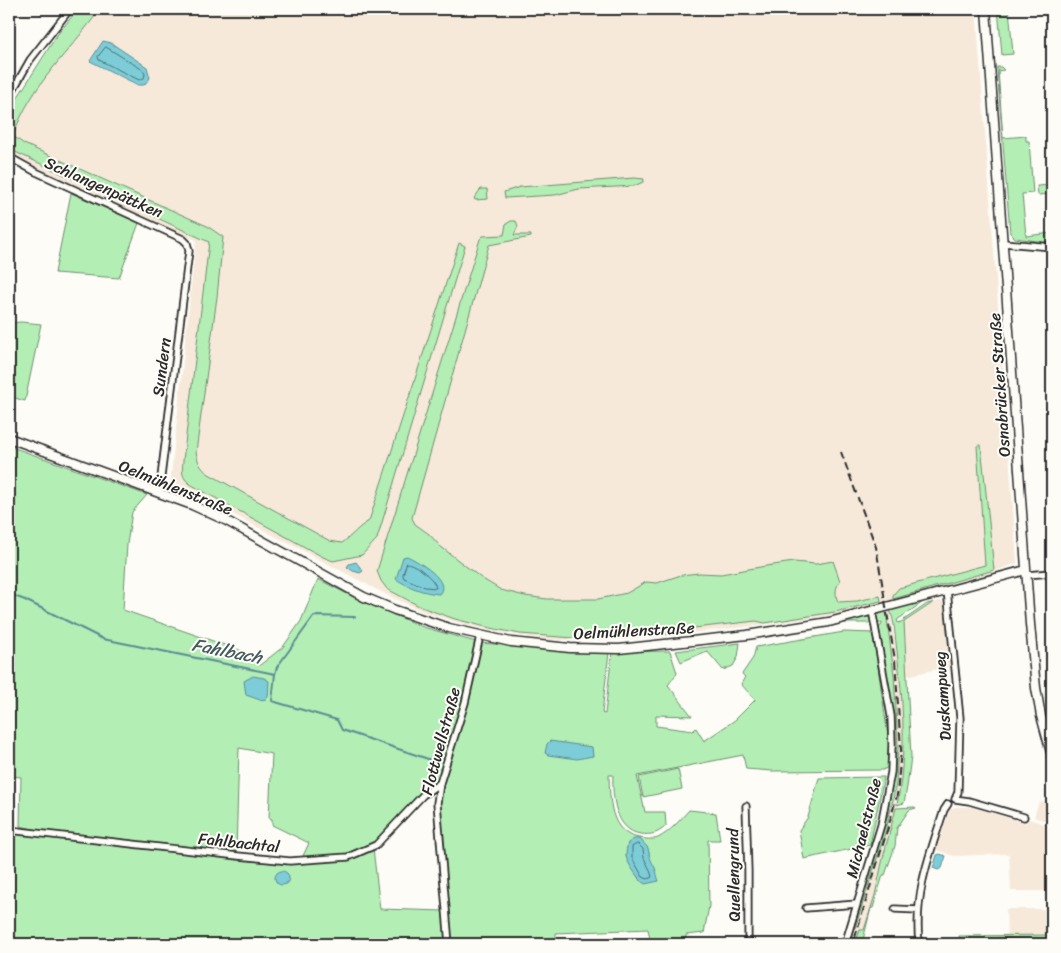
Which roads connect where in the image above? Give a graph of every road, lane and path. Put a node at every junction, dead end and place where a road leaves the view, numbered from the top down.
1 (70, 9) edge
2 (986, 9) edge
3 (9, 97) edge
4 (9, 157) edge
5 (187, 244) joint
6 (1003, 244) junction
7 (1052, 247) edge
8 (9, 438) edge
9 (159, 493) junction
10 (1026, 572) junction
11 (1052, 573) edge
12 (947, 590) junction
13 (872, 610) junction
14 (480, 636) junction
15 (1052, 756) edge
16 (440, 784) junction
17 (948, 804) dead end
18 (746, 806) dead end
19 (1024, 817) dead end
20 (9, 830) edge
21 (857, 904) junction
22 (806, 908) dead end
23 (895, 910) dead end
24 (918, 910) junction
25 (449, 944) edge
26 (748, 944) edge
27 (845, 944) edge
28 (919, 944) edge

1 - 3 street
2 - 6 street, Osnabrücker Straße
4 - 5 street, Schlangenpättken
5 - 9 street, Sundern
6 - 7 street
6 - 10 street, Osnabrücker Straße
8 - 9 street, Oelmühlenstraße
9 - 14 street, Oelmühlenstraße
10 - 11 street
10 - 12 street, Oelmühlenstraße
10 - 15 street, Osnabrücker Straße
12 - 13 street, Oelmühlenstraße
12 - 19 street, Duskampweg
13 - 14 street, Oelmühlenstraße
13 - 21 street, Michaelstraße
14 - 16 street, Flottwellstraße
16 - 20 street, Fahlbachtal
16 - 25 street, Flottwellstraße
17 - 24 street
18 - 26 street, Quellengrund
21 - 22 street, Michaelstraße
21 - 27 street, Michaelstraße
23 - 24 street
24 - 28 street

